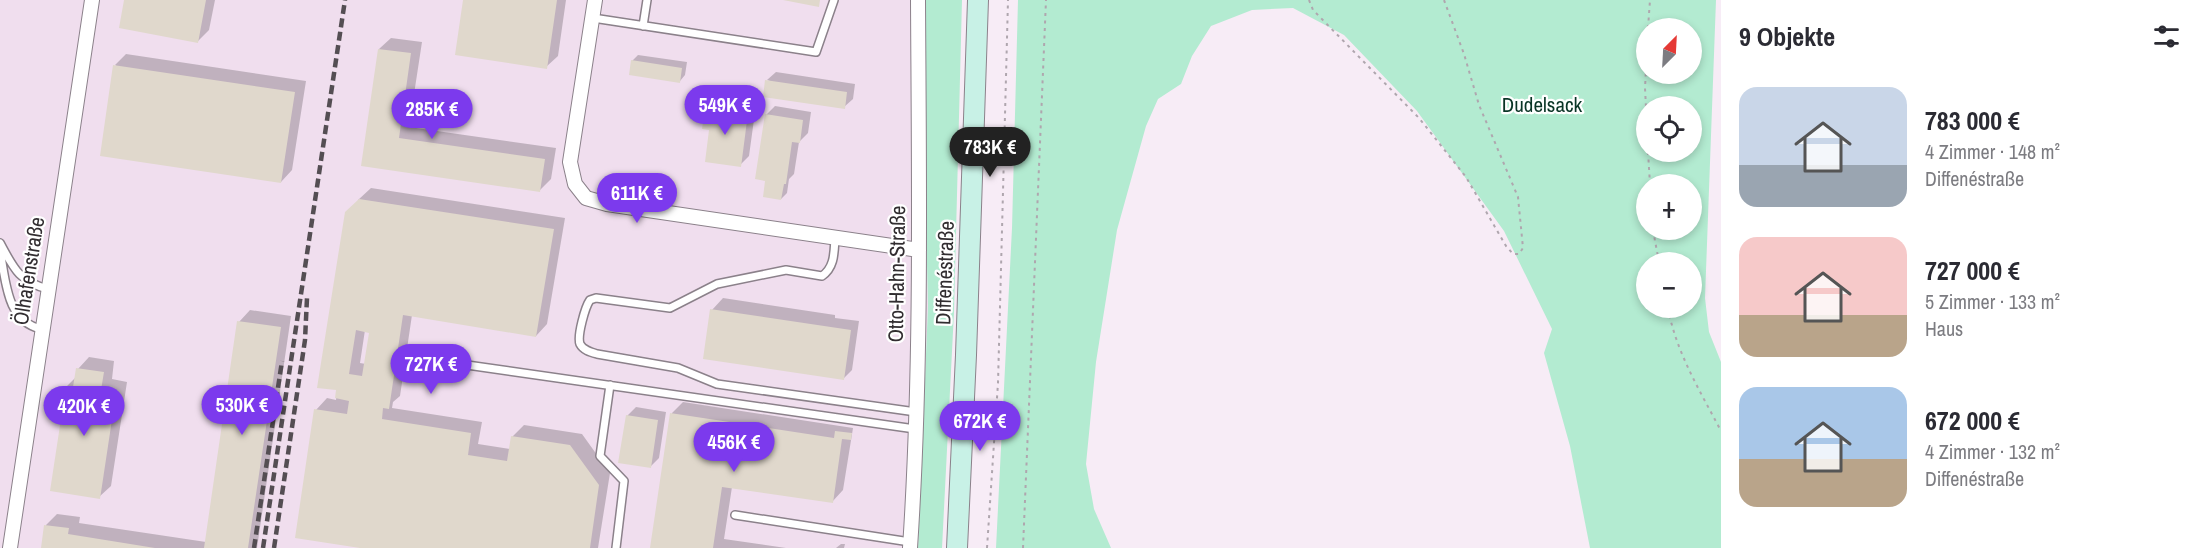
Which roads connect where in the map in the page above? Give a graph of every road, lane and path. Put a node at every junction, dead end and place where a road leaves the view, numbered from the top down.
1 (92, 0) edge
2 (595, 0) edge
3 (647, 0) edge
4 (834, 0) edge
5 (918, 0) edge
6 (978, 0) edge
7 (1008, 0) edge
8 (1046, 0) edge
9 (1309, 0) edge
10 (1444, 0) edge
11 (1650, 0) edge
12 (592, 18) junction
13 (1649, 18) edge
14 (643, 26) junction
15 (835, 238) junction
16 (0, 243) edge
17 (919, 250) junction
18 (0, 251) edge
19 (48, 289) junction
20 (1670, 318) edge
21 (41, 330) junction
22 (460, 364) dead end
23 (610, 385) junction
24 (916, 412) junction
25 (915, 429) junction
26 (1721, 432) edge
27 (735, 515) dead end
28 (910, 545) edge
29 (10, 548) edge
30 (616, 548) edge
31 (957, 548) edge
32 (987, 548) edge
33 (1023, 548) edge

1 - 19 street, Ölhafenstraße
2 - 12 street
3 - 14 lane
4 - 14 lane
5 - 17 street, Otto-Hahn-Straße
6 - 31 main road, Diffenéstraße
7 - 32 path
8 - 33 path
9 - 10 path
11 - 13 path
12 - 14 lane
12 - 15 street
15 - 17 street
15 - 24 lane
16 - 19 lane
17 - 24 street, Otto-Hahn-Straße
18 - 21 lane
19 - 21 street, Ölhafenstraße
20 - 26 path
21 - 29 street, Ölhafenstraße
22 - 23 lane
23 - 25 lane
23 - 30 lane
24 - 25 street, Otto-Hahn-Straße
25 - 28 street, Otto-Hahn-Straße
27 - 28 lane

